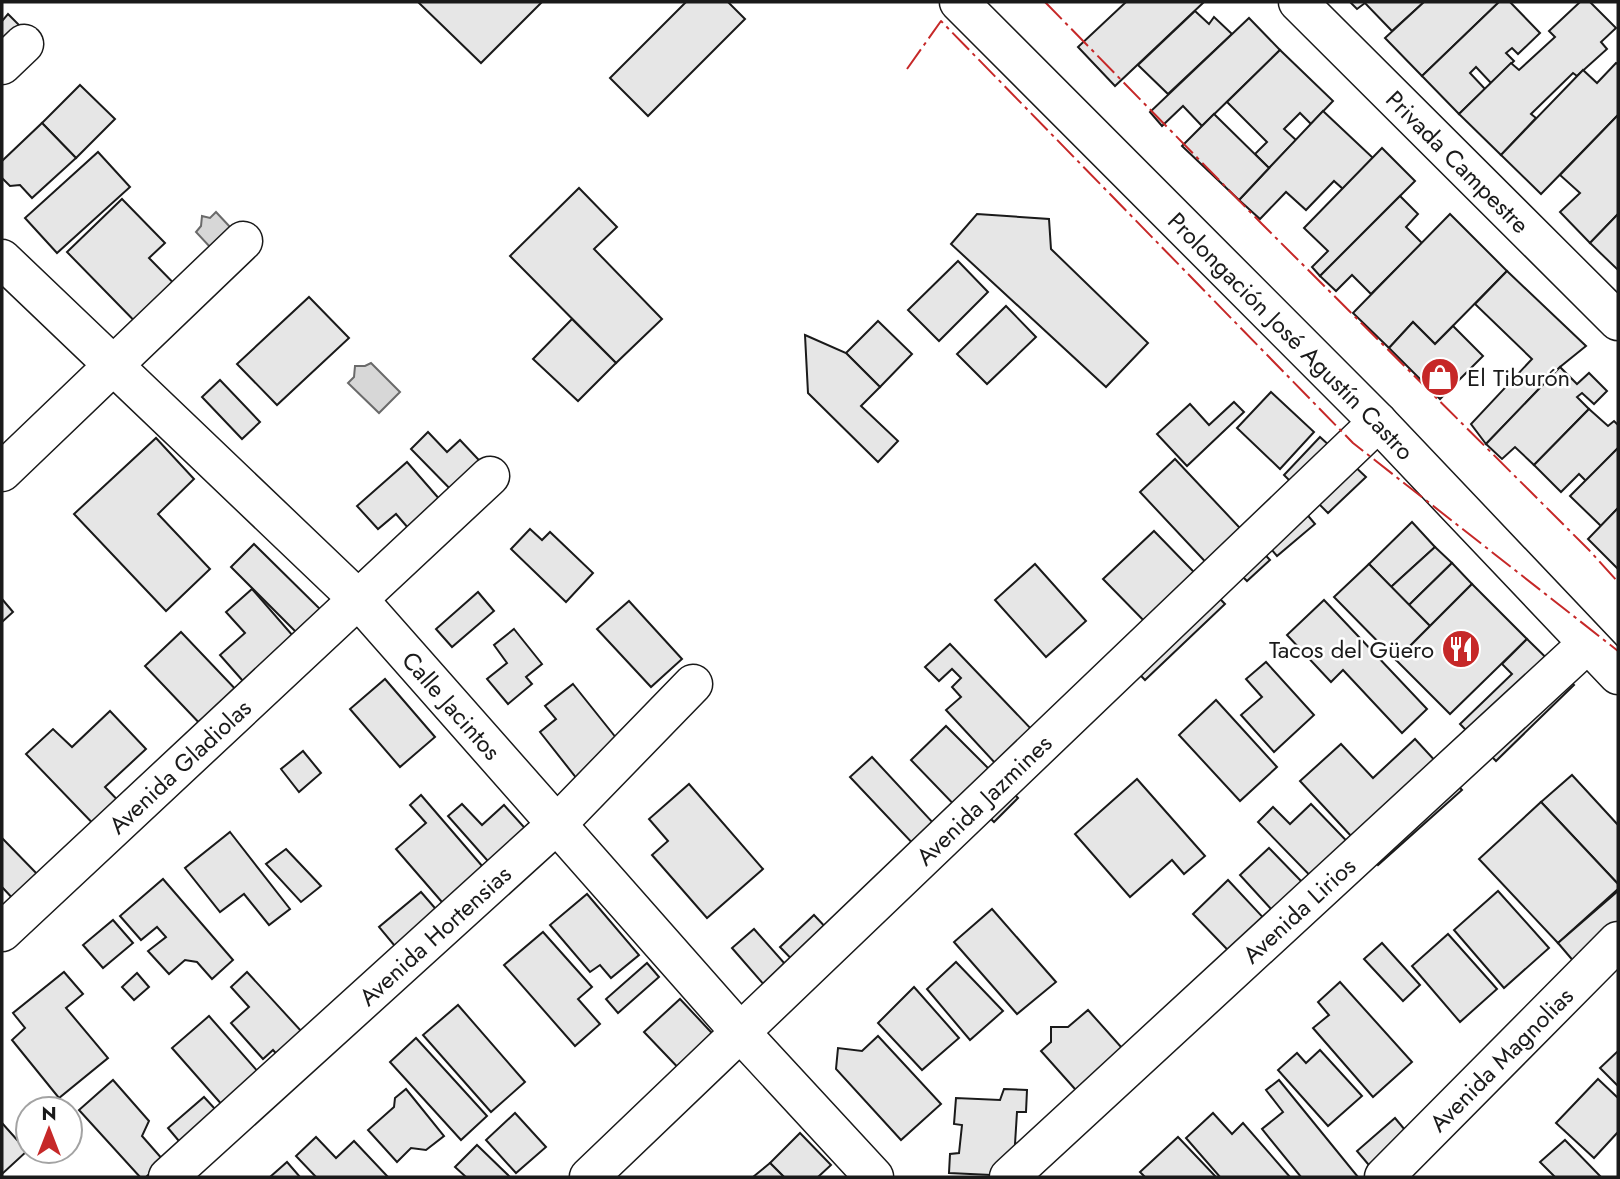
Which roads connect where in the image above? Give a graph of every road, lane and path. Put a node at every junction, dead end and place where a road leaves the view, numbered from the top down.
1 (959, 2) edge
2 (1298, 2) edge
3 (243, 241) dead end
4 (2, 259) edge
5 (1618, 321) edge
6 (113, 366) junction
7 (1378, 422) junction
8 (2, 472) edge
9 (490, 475) dead end
10 (358, 599) junction
11 (1587, 644) junction
12 (1618, 675) edge
13 (692, 684) dead end
14 (557, 824) junction
15 (2, 932) edge
16 (1618, 941) edge
17 (741, 1033) junction
18 (168, 1177) edge
19 (589, 1177) edge
20 (874, 1177) edge
21 (1009, 1177) edge
22 (1384, 1177) edge

1 - 7 main road, Prolongación José Agustín Castro
2 - 5 main road, Privada Campestre
3 - 6 main road
4 - 6 main road, Calle Jacintos
6 - 8 main road
6 - 10 main road, Calle Jacintos
7 - 11 main road, Prolongación José Agustín Castro
7 - 17 main road, Avenida Jazmines
9 - 10 main road, Avenida Gladiolas
10 - 14 main road, Calle Jacintos
10 - 15 main road, Avenida Gladiolas
11 - 12 main road, Prolongación José Agustín Castro
11 - 21 main road, Avenida Lirios
13 - 14 main road, Avenida Hortensias
14 - 17 main road, Calle Jacintos
14 - 18 main road, Avenida Hortensias
16 - 22 main road, Avenida Magnolias
17 - 19 main road, Avenida Jazmines
17 - 20 main road, Calle Jacintos

